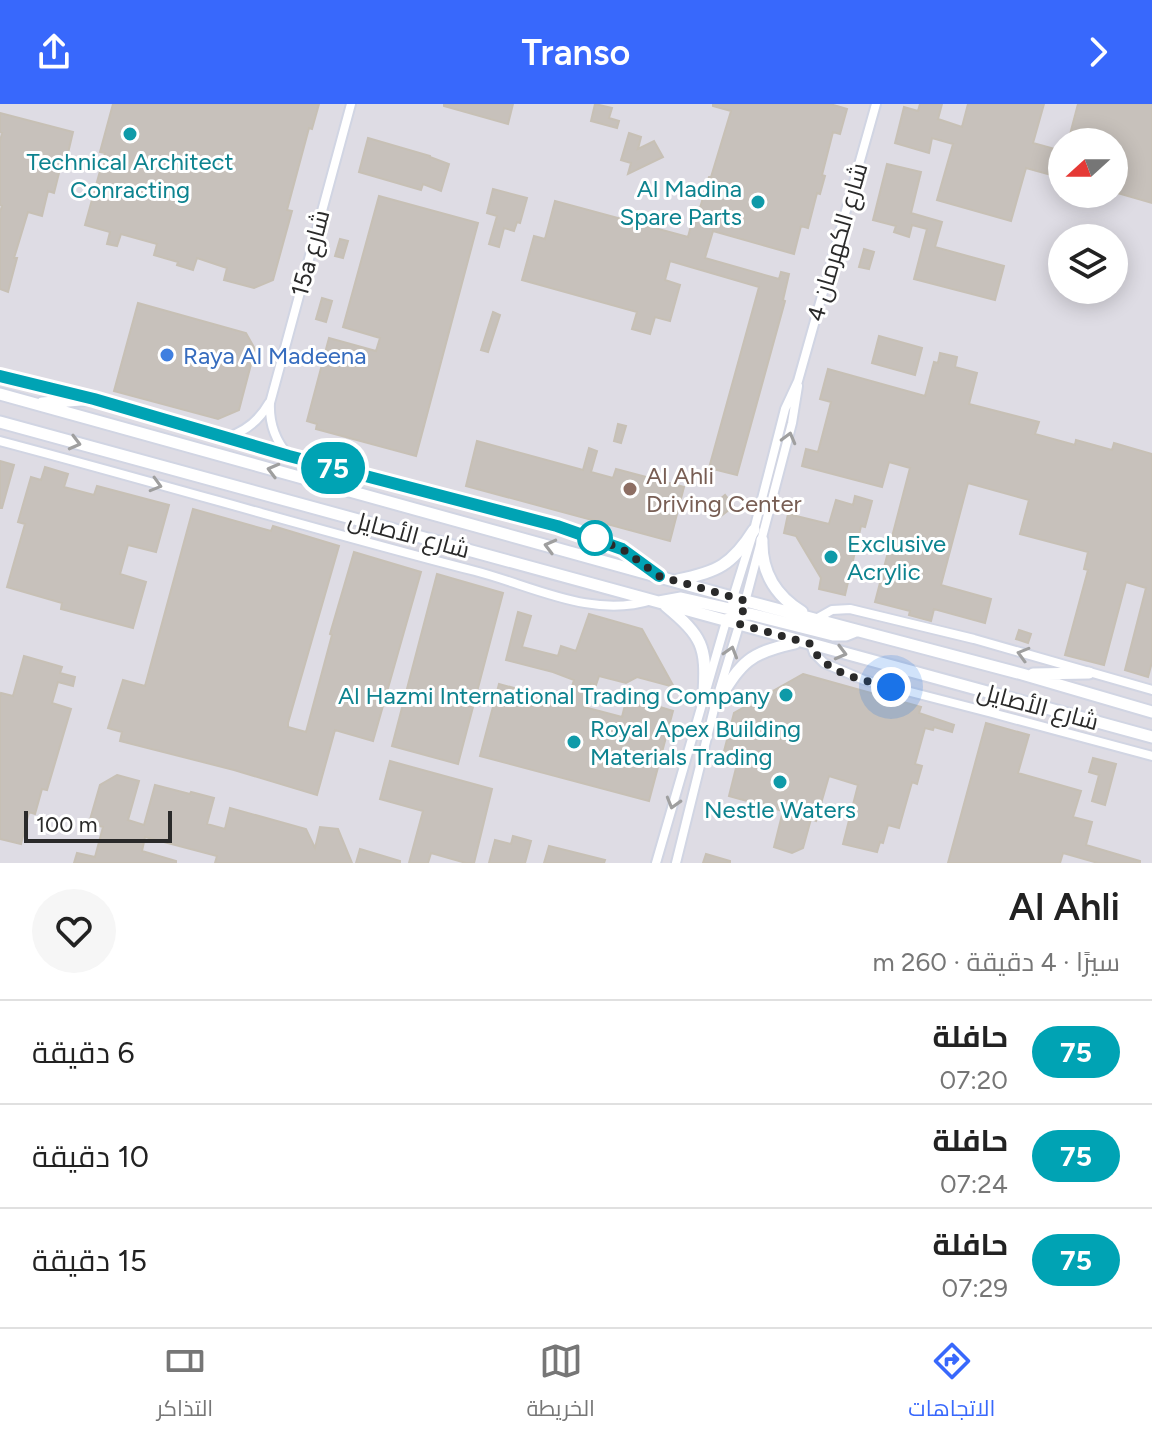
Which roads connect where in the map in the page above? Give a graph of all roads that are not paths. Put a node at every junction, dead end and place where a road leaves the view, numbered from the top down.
1 (351, 104) edge
2 (876, 104) edge
3 (0, 376) edge
4 (798, 381) junction
5 (0, 394) edge
6 (94, 399) junction
7 (270, 403) junction
8 (35, 404) junction
9 (0, 422) edge
10 (225, 438) junction
11 (0, 441) edge
12 (289, 456) junction
13 (754, 530) junction
14 (762, 540) junction
15 (659, 576) junction
16 (674, 580) junction
17 (658, 602) junction
18 (736, 602) junction
19 (741, 619) junction
20 (814, 619) junction
21 (726, 621) junction
22 (857, 630) junction
23 (805, 643) junction
24 (1089, 673) junction
25 (1022, 674) junction
26 (1152, 690) edge
27 (704, 693) junction
28 (715, 705) junction
29 (1152, 712) edge
30 (1152, 737) edge
31 (1152, 756) edge
32 (656, 863) edge
33 (676, 863) edge

1 - 7 street, 15a شارع
2 - 4 street, شارع الكهرمان 4
3 - 6 street
4 - 13 street
14 -> 4 street
5 - 8 main road, شارع الأصايل
6 - 8 main road
6 - 10 street
7 - 10 street
7 - 12 street, 15a شارع
15 -> 8 main road, شارع الأصايل
9 -> 17 main road, شارع الأصايل
10 - 12 street
11 -> 17 street
12 - 15 street
13 - 16 main road
13 - 18 street
14 - 18 street
14 - 20 main road
15 - 16 main road, شارع الأصايل
16 - 18 main road, شارع الأصايل
17 - 18 main road
17 - 21 main road, شارع الأصايل
17 - 27 main road
18 - 19 street
18 - 20 main road, شارع الأصايل
18 - 21 street
19 - 21 main road, شارع الأصايل
19 - 22 main road
19 - 23 main road, شارع الأصايل
28 -> 19 street
20 - 22 main road, شارع الأصايل
24 -> 20 street
21 - 27 street
22 - 25 main road, شارع الأصايل
23 - 28 main road
23 -> 30 main road, شارع الأصايل
23 - 31 street
24 - 25 main road
24 - 26 street
25 - 29 main road, شارع الأصايل
27 -> 32 street
28 - 33 street

